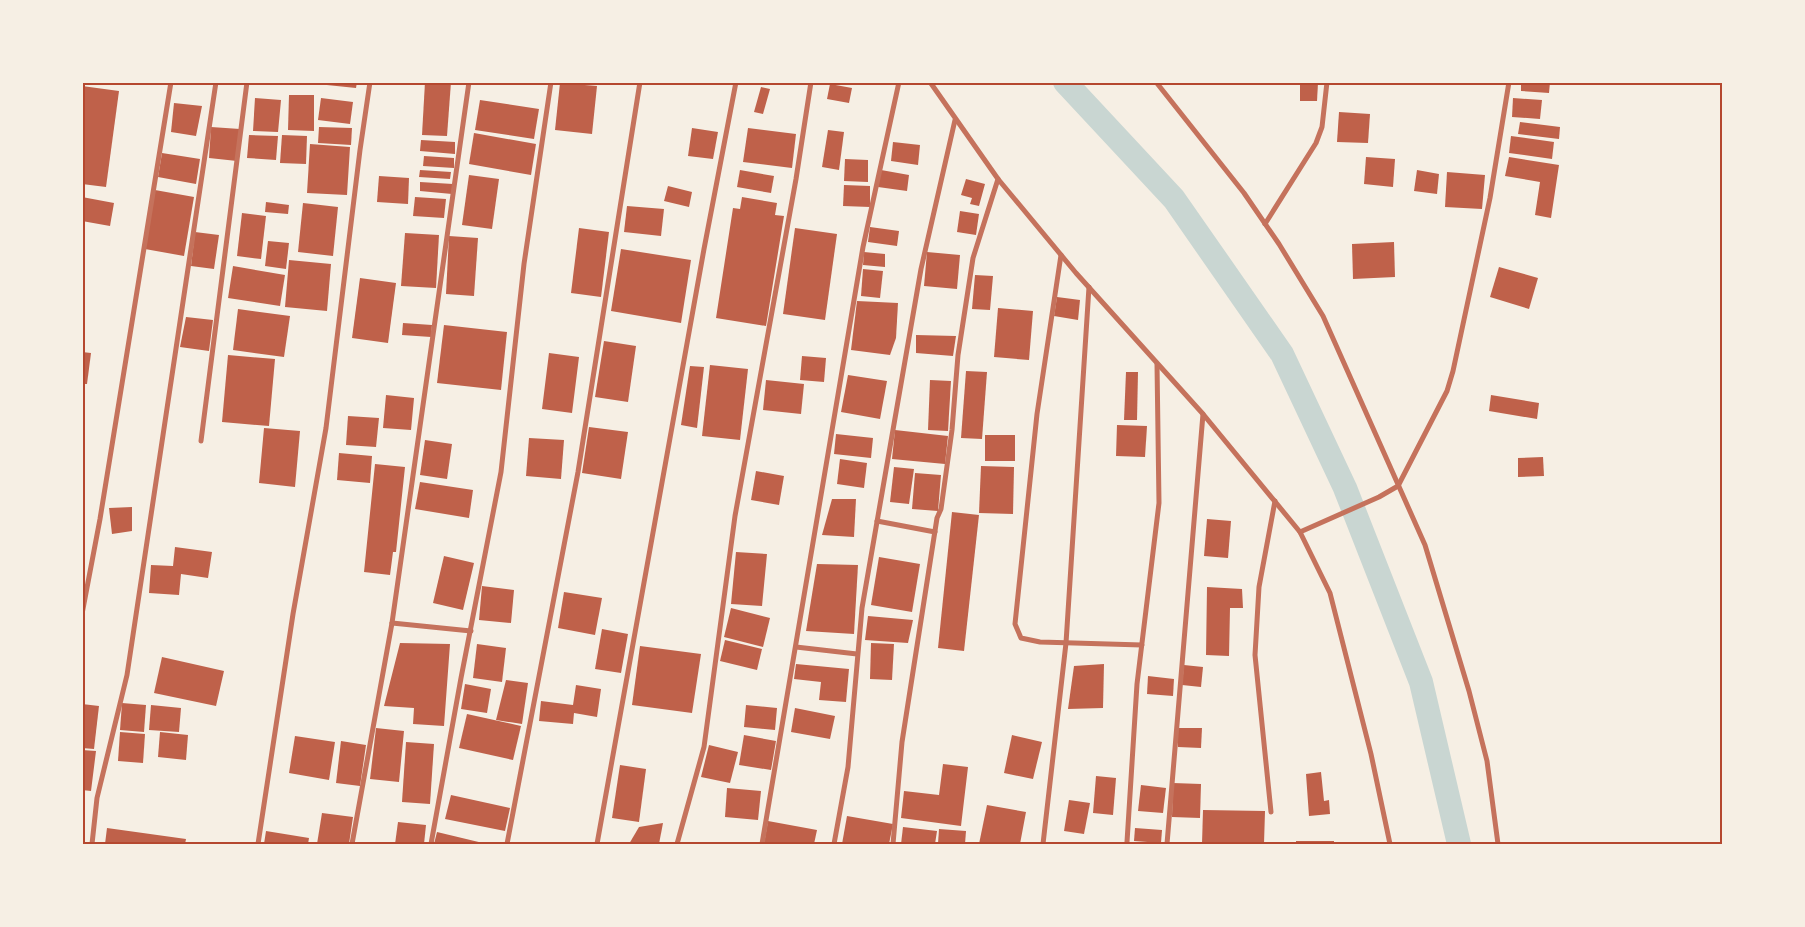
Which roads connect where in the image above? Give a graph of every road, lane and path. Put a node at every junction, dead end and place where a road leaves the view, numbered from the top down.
1 (171, 82) edge
2 (216, 82) edge
3 (247, 82) edge
4 (370, 82) edge
5 (469, 82) edge
6 (551, 82) edge
7 (640, 82) edge
8 (736, 82) edge
9 (811, 82) edge
10 (899, 82) edge
11 (930, 82) edge
12 (1156, 82) edge
13 (1327, 82) edge
14 (1510, 82) edge
15 (955, 120) junction
16 (998, 179) junction
17 (1265, 224) junction
18 (1061, 255) junction
19 (1089, 287) junction
20 (1157, 363) junction
21 (1203, 414) junction
22 (201, 441) dead end
23 (1398, 486) junction
24 (1275, 501) junction
25 (877, 521) junction
26 (935, 532) junction
27 (1300, 532) junction
28 (82, 614) edge
29 (392, 623) junction
30 (471, 631) junction
31 (1066, 643) junction
32 (1142, 645) junction
33 (796, 647) junction
34 (857, 654) junction
35 (1271, 812) dead end
36 (1127, 842) dead end
37 (92, 844) edge
38 (258, 844) edge
39 (352, 844) edge
40 (431, 844) edge
41 (507, 844) edge
42 (597, 844) edge
43 (676, 844) edge
44 (762, 844) edge
45 (834, 844) edge
46 (893, 844) edge
47 (1043, 844) edge
48 (1167, 844) edge
49 (1390, 844) edge
50 (1498, 844) edge

1 - 28 street
2 - 37 street
3 - 22 street
4 - 38 street
5 - 29 street
6 - 30 street
7 - 41 street
8 - 42 street
9 - 43 street
10 - 33 street
11 - 15 street
12 - 17 street
13 - 17 street
14 - 23 street
15 - 16 street
15 - 25 street
16 - 18 street
16 - 26 street
17 - 23 street
18 - 19 street
18 - 31 street
19 - 20 street
19 - 31 street
20 - 21 street
20 - 32 street
21 - 24 street
21 - 48 street
23 - 27 street
23 - 50 street
24 - 27 street
24 - 35 street
25 - 26 street
25 - 34 street
26 - 46 street
27 - 49 street
29 - 30 street
29 - 39 street
30 - 40 street
31 - 32 street
31 - 47 street
32 - 36 street
33 - 34 street
33 - 44 street
34 - 45 street

